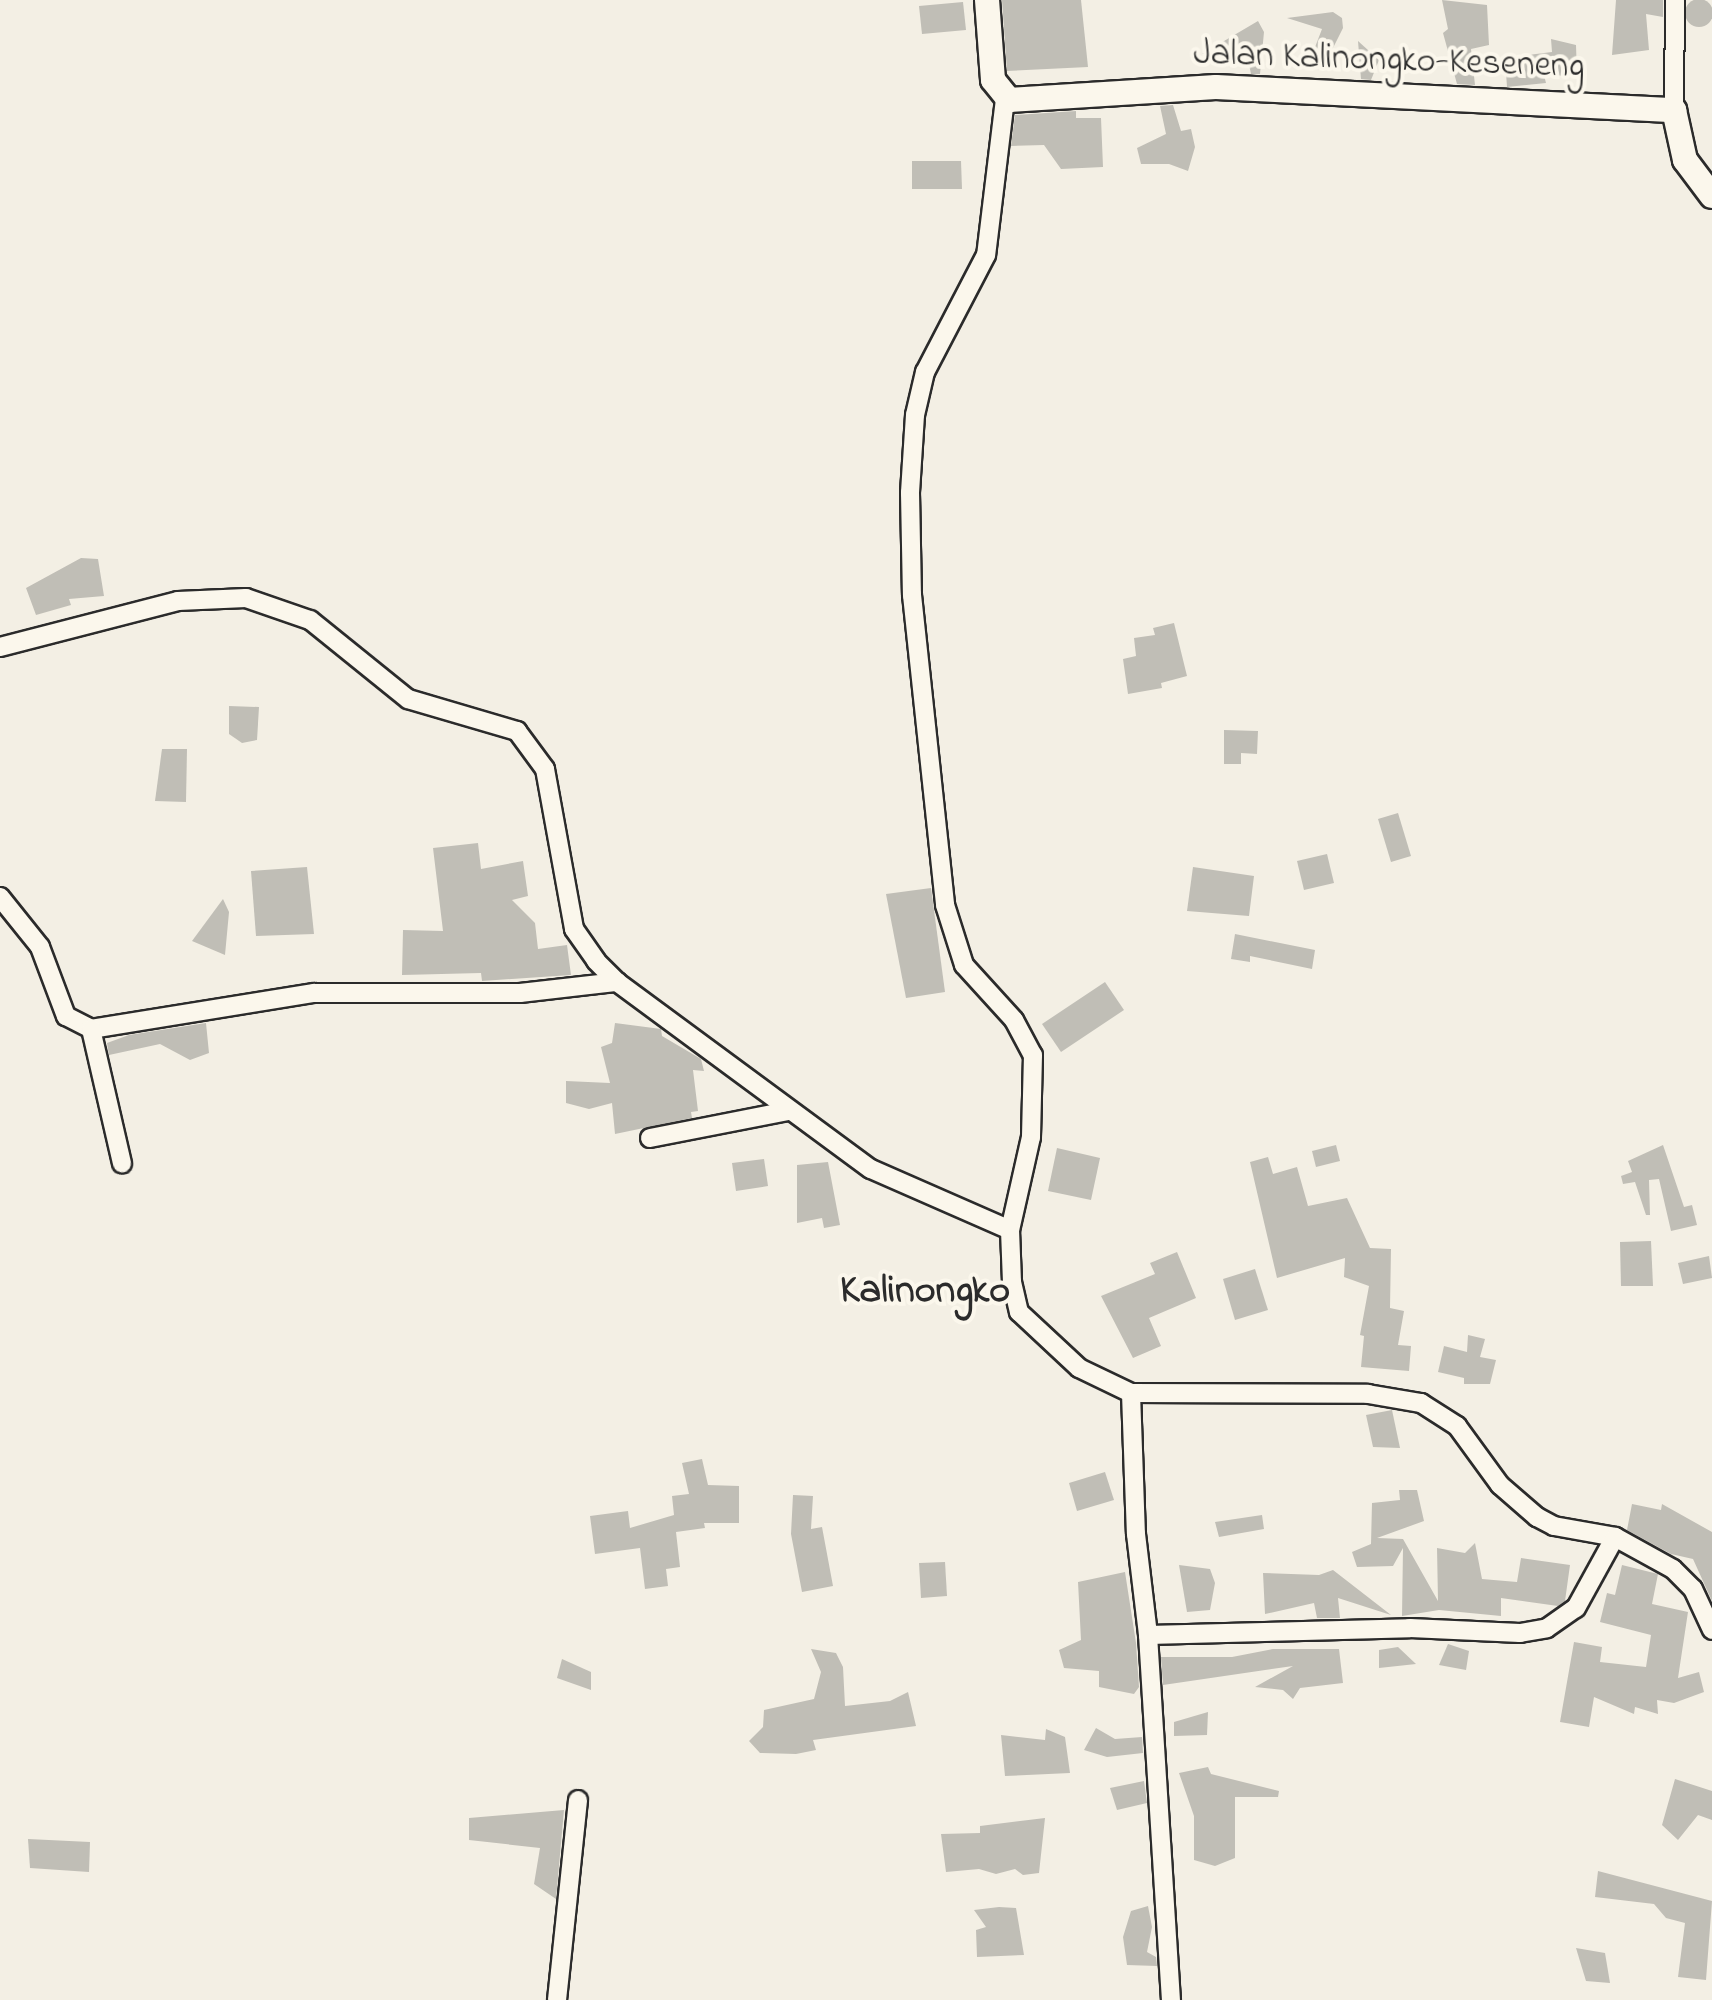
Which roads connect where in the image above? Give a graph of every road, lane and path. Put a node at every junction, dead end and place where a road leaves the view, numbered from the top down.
1 (987, 0) edge
2 (1675, 0) edge
3 (1005, 99) junction
4 (1674, 110) junction
5 (1712, 196) edge
6 (0, 647) edge
7 (0, 897) edge
8 (617, 982) junction
9 (91, 1029) junction
10 (788, 1111) junction
11 (650, 1138) dead end
12 (122, 1163) dead end
13 (1010, 1230) junction
14 (1131, 1393) junction
15 (1615, 1537) junction
16 (1712, 1630) edge
17 (1148, 1635) junction
18 (578, 1800) dead end
19 (557, 2000) edge
20 (1171, 2000) edge

1 - 3 street
2 - 4 street
3 - 4 street, Jalan Kalinongko-Keseneng
3 - 13 street
4 - 5 street
6 - 8 street
7 - 9 street
8 - 9 street
8 - 10 street
9 - 12 street
10 - 11 street
10 - 13 street
13 - 14 street
14 - 15 street
14 - 17 street
15 - 16 street
15 - 17 street
17 - 20 street
18 - 19 street

